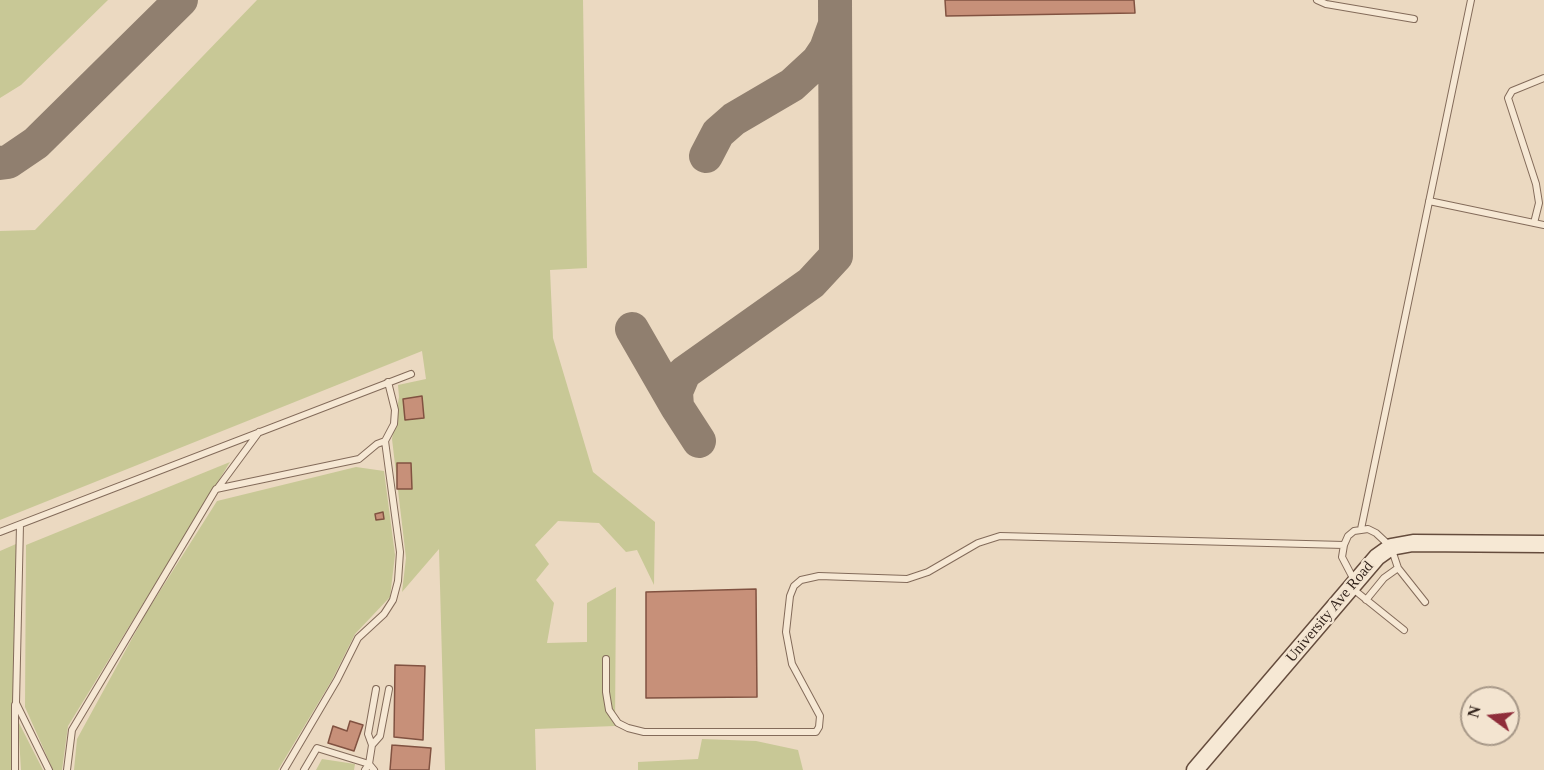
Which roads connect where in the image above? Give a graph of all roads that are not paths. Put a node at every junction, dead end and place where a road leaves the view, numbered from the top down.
1 (1317, 0) edge
2 (1471, 0) edge
3 (1414, 19) dead end
4 (1544, 78) edge
5 (1429, 201) junction
6 (1534, 224) junction
7 (1544, 225) edge
8 (411, 374) dead end
9 (388, 382) junction
10 (259, 432) junction
11 (385, 441) junction
12 (216, 489) junction
13 (20, 525) junction
14 (1361, 529) junction
15 (0, 532) edge
16 (1544, 544) edge
17 (1344, 545) junction
18 (1391, 547) junction
19 (1398, 568) junction
20 (1354, 585) junction
21 (1366, 600) junction
22 (1425, 602) dead end
23 (1404, 630) dead end
24 (606, 658) dead end
25 (376, 689) dead end
26 (389, 689) dead end
27 (15, 703) junction
28 (372, 745) junction
29 (369, 764) junction
30 (15, 770) edge
31 (49, 770) edge
32 (67, 770) edge
33 (284, 770) edge
34 (304, 770) edge
35 (365, 770) edge
36 (374, 770) edge
37 (1195, 770) edge

1 - 3 lane
2 - 5 lane
4 - 6 lane
5 - 6 lane
5 - 14 lane
6 - 7 lane
8 - 9 lane
9 - 10 lane
9 - 11 lane
10 - 12 lane
10 - 13 lane
11 - 12 lane
11 - 33 lane
12 - 32 lane
13 - 15 lane
13 - 27 lane
14 - 17 lane
14 - 18 lane
16 - 18 street
17 - 20 lane
17 - 24 lane
18 - 19 lane
18 - 20 street, University Ave Road
19 - 21 lane
19 - 22 lane
20 - 21 lane
20 - 37 street, University Ave Road
21 - 23 lane
25 - 28 lane
26 - 28 lane
27 - 30 lane
27 - 31 lane
28 - 29 lane
29 - 34 lane
29 - 35 lane
29 - 36 lane

